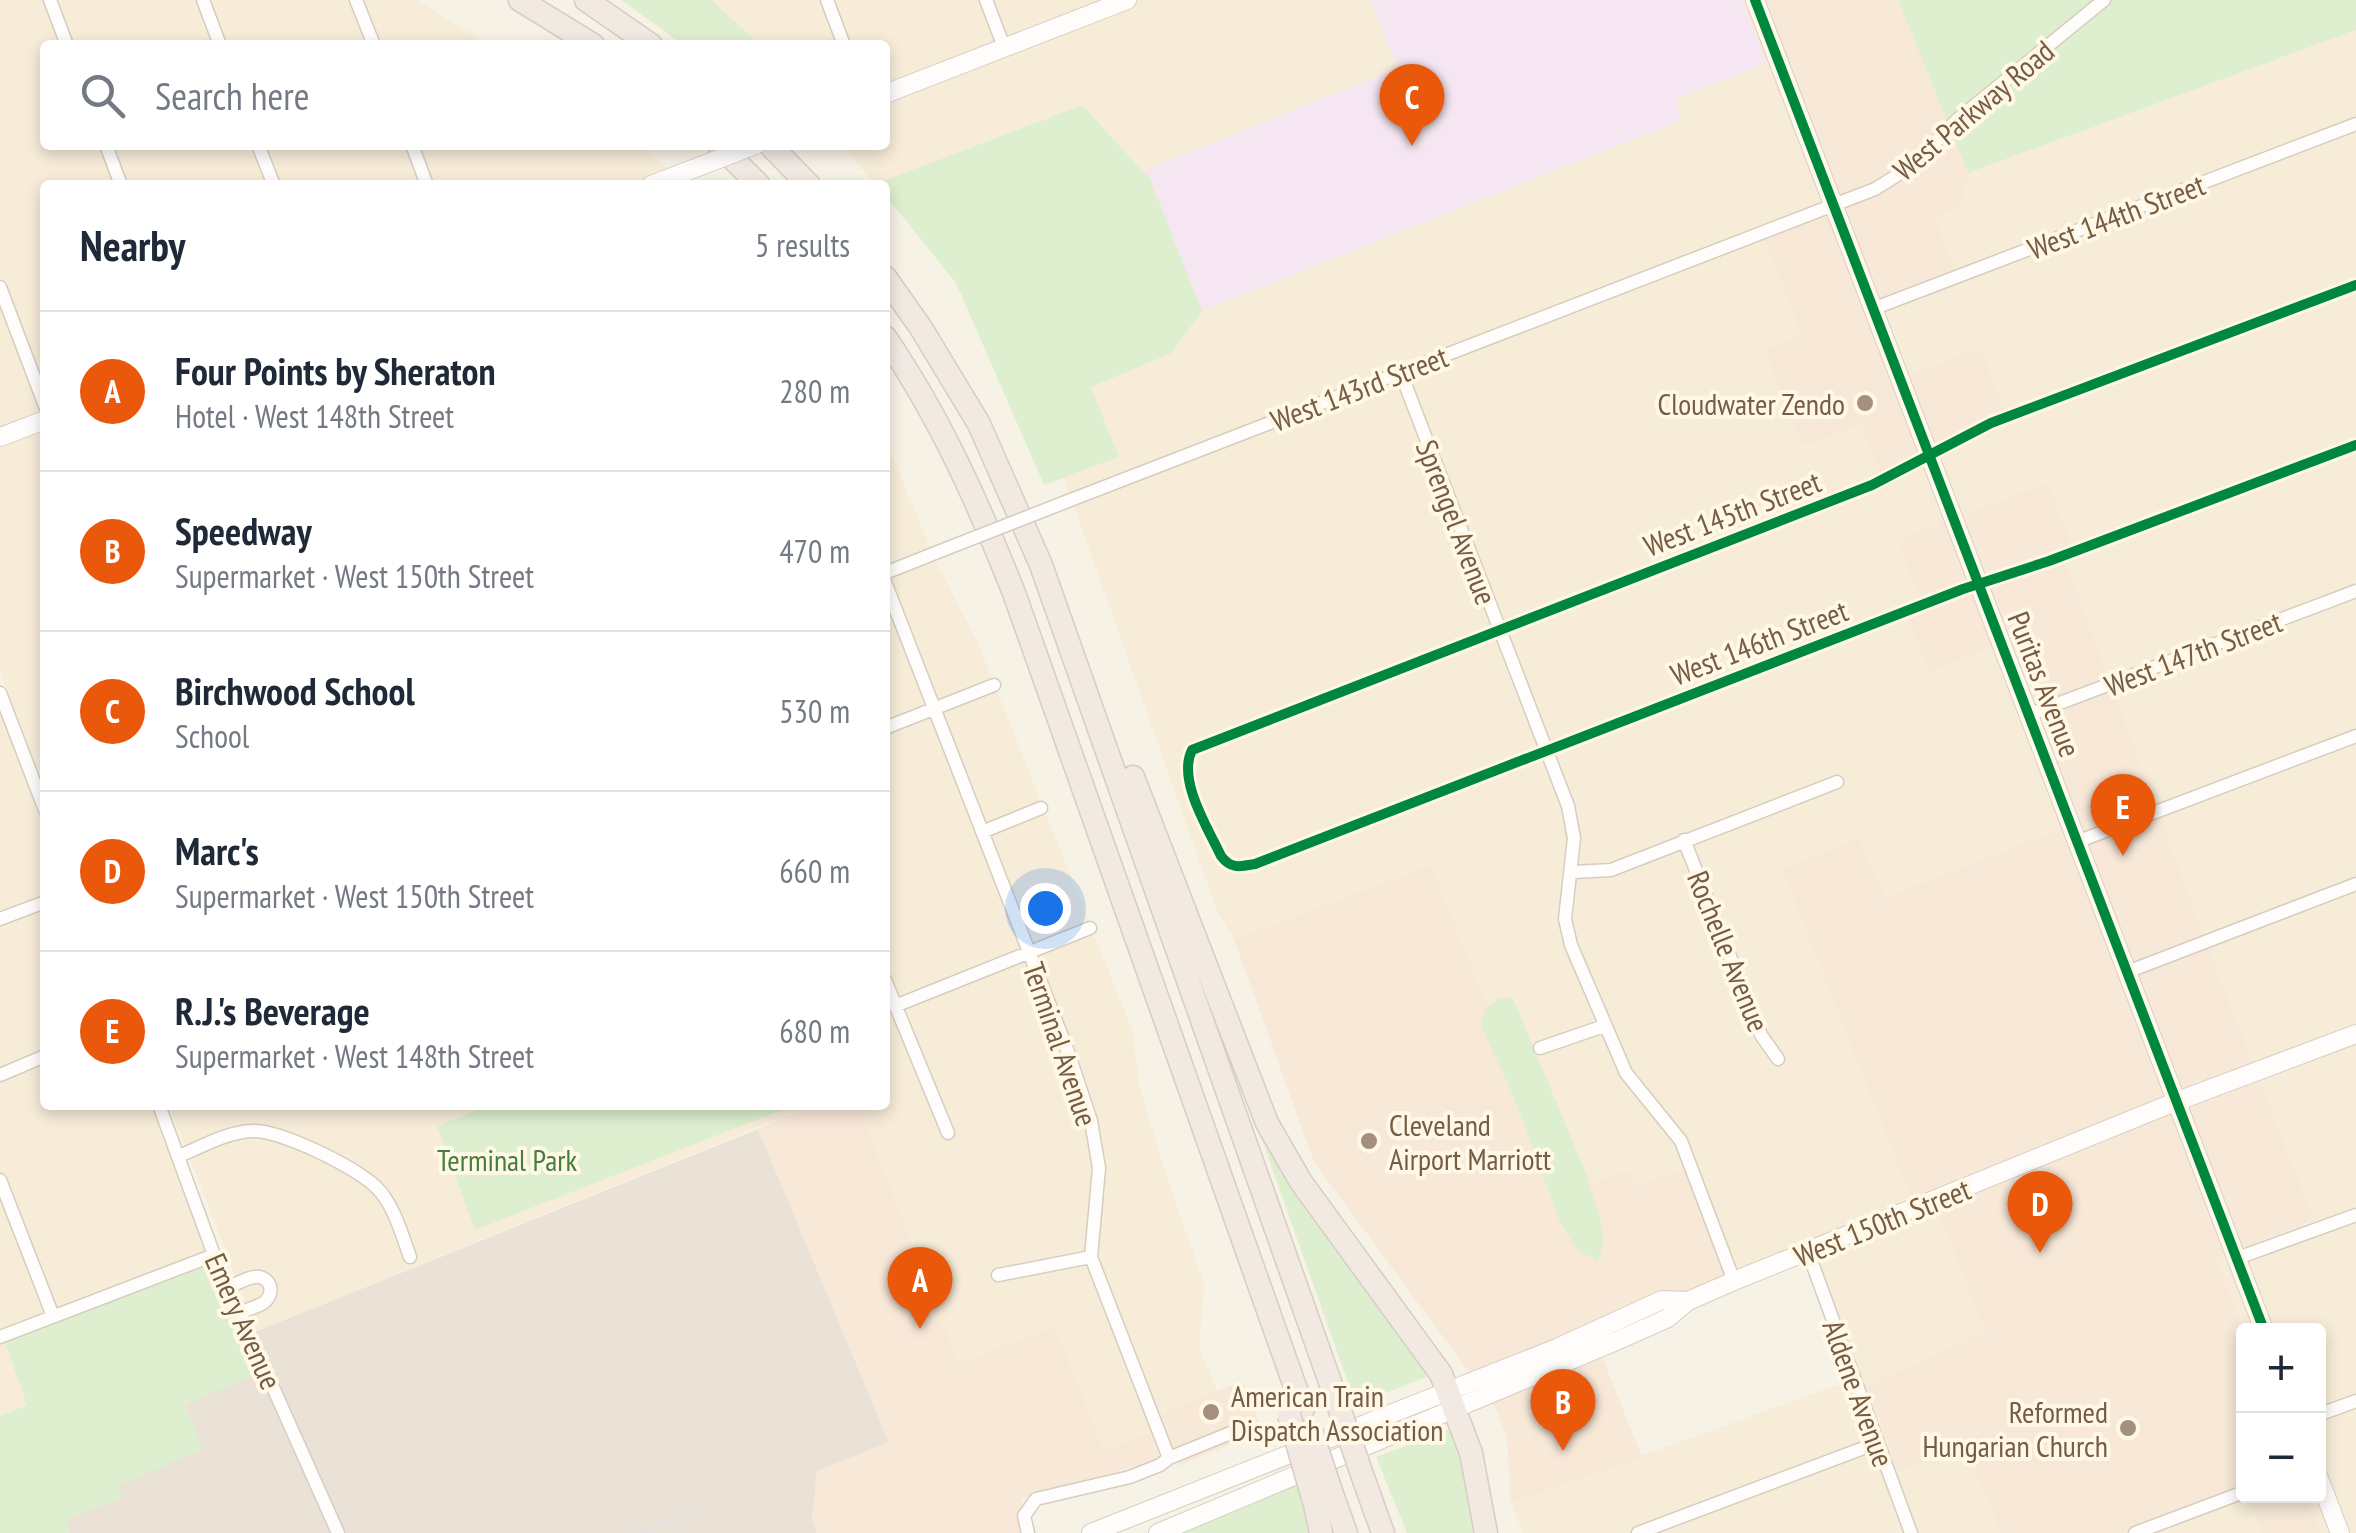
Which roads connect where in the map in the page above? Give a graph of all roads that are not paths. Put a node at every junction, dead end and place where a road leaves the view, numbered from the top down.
1 (50, 0) edge
2 (202, 0) edge
3 (356, 0) edge
4 (520, 0) edge
5 (586, 0) edge
6 (827, 0) edge
7 (986, 0) edge
8 (1127, 0) edge
9 (1755, 0) edge
10 (2104, 0) edge
11 (65, 40) edge
12 (218, 40) edge
13 (372, 40) edge
14 (585, 40) edge
15 (644, 40) edge
16 (842, 40) edge
17 (1004, 48) junction
18 (890, 92) edge
19 (2356, 124) edge
20 (108, 150) edge
21 (260, 150) edge
22 (414, 150) edge
23 (723, 150) edge
24 (741, 150) edge
25 (775, 150) edge
26 (119, 180) edge
27 (272, 180) edge
28 (426, 180) edge
29 (665, 180) edge
30 (754, 180) edge
31 (803, 180) edge
32 (1834, 205) junction
33 (890, 284) edge
34 (2356, 285) edge
35 (0, 286) edge
36 (1875, 308) junction
37 (890, 346) edge
38 (1400, 371) junction
39 (40, 393) edge
40 (40, 422) edge
41 (0, 437) edge
42 (2356, 446) edge
43 (1930, 454) junction
44 (890, 572) edge
45 (1980, 586) junction
46 (2356, 591) edge
47 (890, 595) edge
48 (1062, 620) junction
49 (1499, 632) junction
50 (994, 685) dead end
51 (0, 694) edge
52 (933, 709) junction
53 (2030, 714) junction
54 (890, 726) edge
55 (2356, 736) edge
56 (1546, 752) junction
57 (1838, 782) dead end
58 (40, 797) edge
59 (1041, 808) dead end
60 (1205, 822) joint
61 (982, 832) junction
62 (1684, 840) junction
63 (2078, 841) junction
64 (1572, 872) junction
65 (2356, 884) edge
66 (40, 904) edge
67 (0, 919) edge
68 (1090, 928) dead end
69 (1029, 952) junction
70 (2126, 972) junction
71 (890, 993) edge
72 (895, 1006) junction
73 (1604, 1026) junction
74 (2356, 1034) edge
75 (1540, 1048) dead end
76 (40, 1058) edge
77 (1778, 1059) dead end
78 (0, 1074) edge
79 (2176, 1102) junction
80 (161, 1110) edge
81 (948, 1132) dead end
82 (179, 1156) junction
83 (0, 1180) edge
84 (2356, 1214) edge
85 (1808, 1252) junction
86 (214, 1255) junction
87 (410, 1257) dead end
88 (1091, 1257) junction
89 (2236, 1259) junction
90 (998, 1275) dead end
91 (1734, 1281) junction
92 (228, 1287) junction
93 (240, 1312) junction
94 (53, 1316) junction
95 (2261, 1323) edge
96 (0, 1337) edge
97 (1452, 1401) junction
98 (2356, 1401) edge
99 (2323, 1413) edge
100 (1233, 1432) dead end
101 (1876, 1443) junction
102 (1169, 1458) junction
103 (2236, 1495) edge
104 (2326, 1497) edge
105 (1324, 1501) junction
106 (338, 1533) edge
107 (1028, 1533) edge
108 (1091, 1533) edge
109 (1158, 1533) edge
110 (1321, 1533) edge
111 (1346, 1533) edge
112 (1382, 1533) edge
113 (1486, 1533) edge
114 (1638, 1533) edge
115 (1912, 1533) edge
116 (2135, 1533) edge
117 (2340, 1533) edge

1 - 11 street
2 - 12 street
3 - 13 street
4 - 14 highway
5 - 15 highway
6 - 16 street
7 - 17 street
8 - 17 street
9 - 32 street, Puritas Avenue
10 - 32 street, West Parkway Road
17 - 18 street
19 - 36 street, West 144th Street
20 - 26 street
21 - 27 street
22 - 28 street
23 - 30 highway
24 - 29 street, bridge
25 - 31 highway
32 - 36 street, Puritas Avenue
32 - 38 street, West 143rd Street
33 - 48 highway
34 - 43 street, West 145th Street
35 - 39 street
36 - 43 street, Puritas Avenue
37 - 105 highway, bridge
38 - 44 street, West 143rd Street, bridge
38 - 49 street, Sprengel Avenue
40 - 41 street
42 - 45 street, West 146th Street
43 - 45 street, Puritas Avenue
43 - 49 street, West 145th Street
45 - 53 street, Puritas Avenue
45 - 56 street, West 146th Street
46 - 53 street, West 147th Street
47 - 52 street, Terminal Avenue
48 - 97 highway
48 - 112 highway, bridge
49 - 56 street, Sprengel Avenue
49 - 60 street, West 145th Street
50 - 52 street
51 - 58 street
52 - 54 street
52 - 61 street, Terminal Avenue
53 - 63 street, Puritas Avenue
55 - 63 street
56 - 60 street, West 146th Street
56 - 64 street, Sprengel Avenue
57 - 62 street
59 - 61 street
61 - 69 street, Terminal Avenue
62 - 64 street
62 - 77 street, Rochelle Avenue
63 - 70 street, Puritas Avenue
64 - 73 street, Sprengel Avenue
65 - 70 street
66 - 67 street
68 - 69 street
69 - 72 street
69 - 88 street, Terminal Avenue
70 - 79 street, Puritas Avenue
71 - 72 street
72 - 81 street
73 - 75 street
73 - 91 street, Sprengel Avenue
74 - 79 street, West 150th Street
76 - 78 street
79 - 85 street, West 150th Street
79 - 89 street, Puritas Avenue
80 - 82 street, Emery Avenue
82 - 86 street, Emery Avenue
82 - 87 street
83 - 94 street
84 - 89 street
85 - 91 street, West 150th Street
85 - 101 street, Aldene Avenue
86 - 92 street, Emery Avenue
86 - 94 street
88 - 90 street
88 - 102 street, Terminal Avenue
89 - 95 street, Puritas Avenue
91 - 97 street, West 150th Street
92 - 93 street, Emery Avenue
92 - 93 street
93 - 106 street, Emery Avenue
94 - 96 street
97 - 108 street, West 150th Street
97 - 109 street, West 150th Street
97 - 113 highway
98 - 99 street
100 - 102 street
101 - 114 street
101 - 115 street, Aldene Avenue
102 - 107 street
103 - 116 street
104 - 117 street
105 - 110 highway
105 - 111 highway

